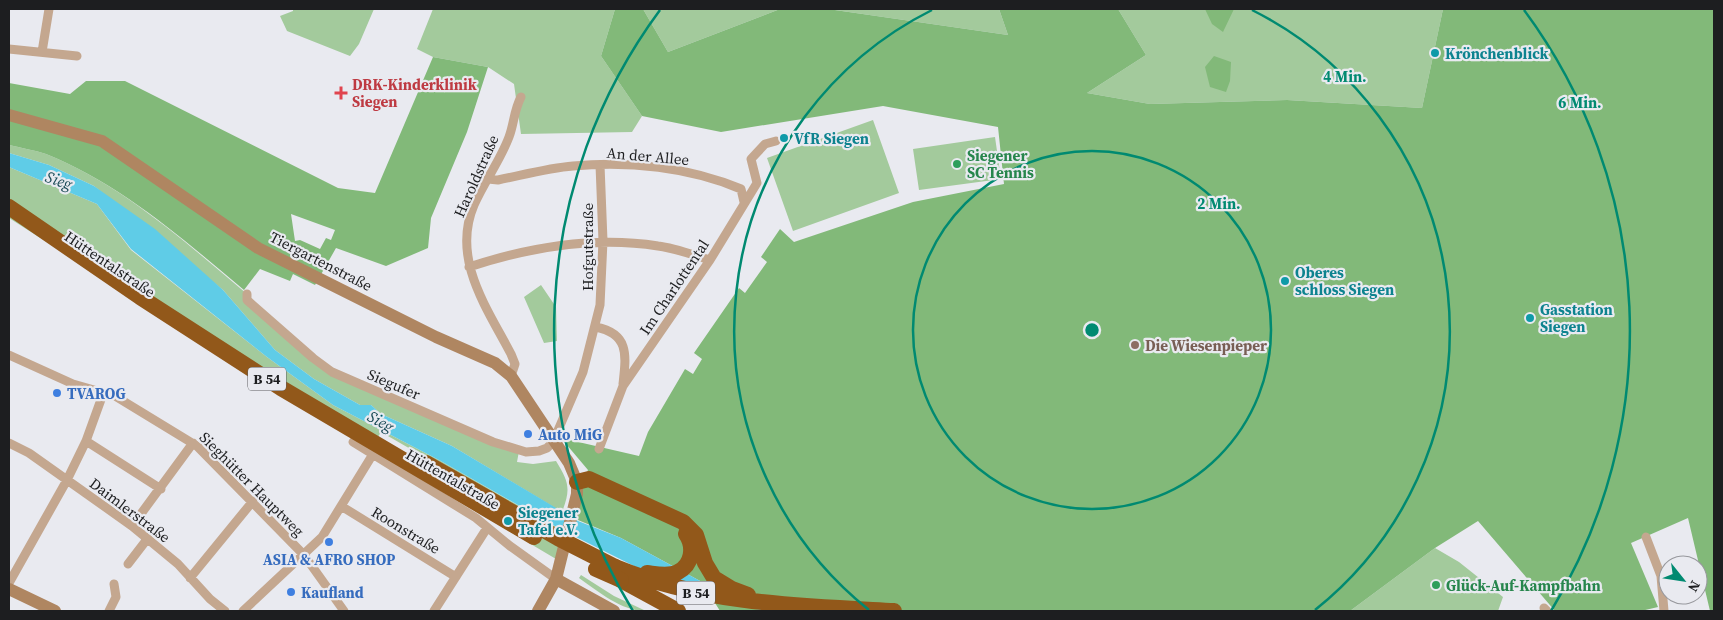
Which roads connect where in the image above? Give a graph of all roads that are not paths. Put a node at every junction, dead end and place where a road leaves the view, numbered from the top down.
1 (49, 9) edge
2 (9, 48) edge
3 (42, 52) junction
4 (77, 56) dead end
5 (521, 97) dead end
6 (9, 115) edge
7 (776, 141) dead end
8 (600, 165) junction
9 (488, 179) junction
10 (9, 195) edge
11 (744, 202) junction
12 (9, 207) edge
13 (603, 241) junction
14 (710, 260) junction
15 (469, 267) junction
16 (247, 294) dead end
17 (596, 326) junction
18 (9, 355) edge
19 (511, 376) junction
20 (623, 386) junction
21 (103, 394) junction
22 (86, 441) junction
23 (353, 442) dead end
24 (553, 442) junction
25 (9, 443) edge
26 (193, 443) junction
27 (599, 449) dead end
28 (373, 454) junction
29 (67, 480) junction
30 (577, 482) junction
31 (161, 490) junction
32 (253, 501) junction
33 (341, 506) junction
34 (132, 526) junction
35 (487, 528) junction
36 (1646, 537) dead end
37 (148, 538) junction
38 (697, 553) junction
39 (304, 555) junction
40 (128, 564) dead end
41 (618, 574) junction
42 (456, 577) junction
43 (190, 578) junction
44 (556, 579) junction
45 (9, 583) edge
46 (114, 584) dead end
47 (9, 589) edge
48 (781, 605) junction
49 (55, 611) edge
50 (109, 611) edge
51 (226, 611) edge
52 (243, 611) edge
53 (344, 611) edge
54 (434, 611) edge
55 (538, 611) edge
56 (614, 611) edge
57 (678, 611) edge
58 (743, 611) edge
59 (894, 611) edge
60 (1664, 611) edge

1 - 3 street
2 - 3 street
3 - 4 street
5 - 9 street, Haroldstraße
6 - 19 street, Tiergartenstraße
7 - 11 street
8 - 9 street, An der Allee
8 - 11 street, An der Allee
8 - 13 street, Hofgutstraße
9 - 15 street, Haroldstraße
10 - 41 highway, Hüttentalstraße / B 54, bridge
11 - 14 street, Im Charlottental
12 - 41 highway, Hüttentalstraße / B 54, bridge
13 - 14 street
13 - 15 street
13 - 17 street, Hofgutstraße
14 - 20 street, Im Charlottental
15 - 19 street, Haroldstraße
16 - 24 street, Siegufer
17 - 20 street, Im Charlottental
17 - 24 street, Hofgutstraße
18 - 21 street, Sieghütter Hauptweg
19 - 24 street, Tiergartenstraße
20 - 27 street, Im Charlottental
21 - 22 street
21 - 26 street, Sieghütter Hauptweg
22 - 29 street
22 - 31 street
23 - 28 street
24 - 30 street, Tiergartenstraße
25 - 29 street, Daimlerstraße
26 - 31 street
26 - 32 street, Sieghütter Hauptweg
28 - 33 street
28 - 35 street
29 - 34 street, Daimlerstraße
29 - 45 street
30 - 38 highway
30 - 44 street
31 - 34 street
32 - 39 street, Sieghütter Hauptweg
32 - 43 street
33 - 39 street
33 - 42 street, Roonstraße
34 - 37 street, Daimlerstraße
35 - 42 street
35 - 44 street
36 - 60 street
37 - 40 street
37 - 43 street, Daimlerstraße
38 - 41 highway
38 - 48 highway
39 - 52 street
39 - 53 street, Sieghütter Hauptweg
41 - 48 highway, Hüttentalstraße / B 54
41 - 57 highway
41 - 58 highway, Hüttentalstraße / B 54
42 - 54 street
43 - 51 street, Daimlerstraße
44 - 55 street
44 - 56 street
46 - 50 street
47 - 49 street
48 - 59 highway, Hüttentalstraße / B 54

